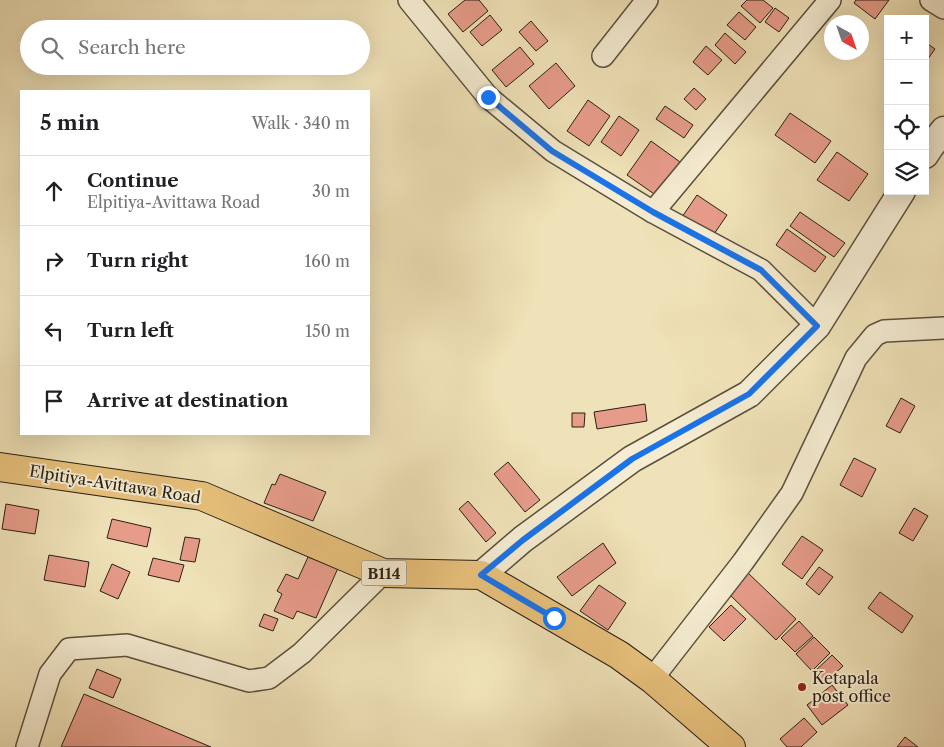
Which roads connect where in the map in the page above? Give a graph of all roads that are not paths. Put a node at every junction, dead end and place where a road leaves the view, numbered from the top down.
1 (409, 0) edge
2 (647, 0) edge
3 (830, 0) edge
4 (931, 0) edge
5 (944, 8) edge
6 (603, 56) dead end
7 (944, 130) edge
8 (928, 150) edge
9 (899, 195) edge
10 (653, 212) junction
11 (817, 326) junction
12 (944, 328) edge
13 (0, 467) edge
14 (383, 574) junction
15 (481, 575) junction
16 (652, 678) junction
17 (27, 747) edge
18 (731, 747) edge

1 - 10 street
2 - 6 street
3 - 10 street
4 - 5 street
7 - 8 street
9 - 11 street
10 - 11 street
11 - 15 street
12 - 16 street
13 - 14 main road, Elpitiya-Avittawa Road / B114
14 - 15 main road, Elpitiya-Avittawa Road / B114
14 - 17 street
15 - 16 main road, Elpitiya-Avittawa Road / B114
16 - 18 main road, Elpitiya-Avittawa Road / B114

